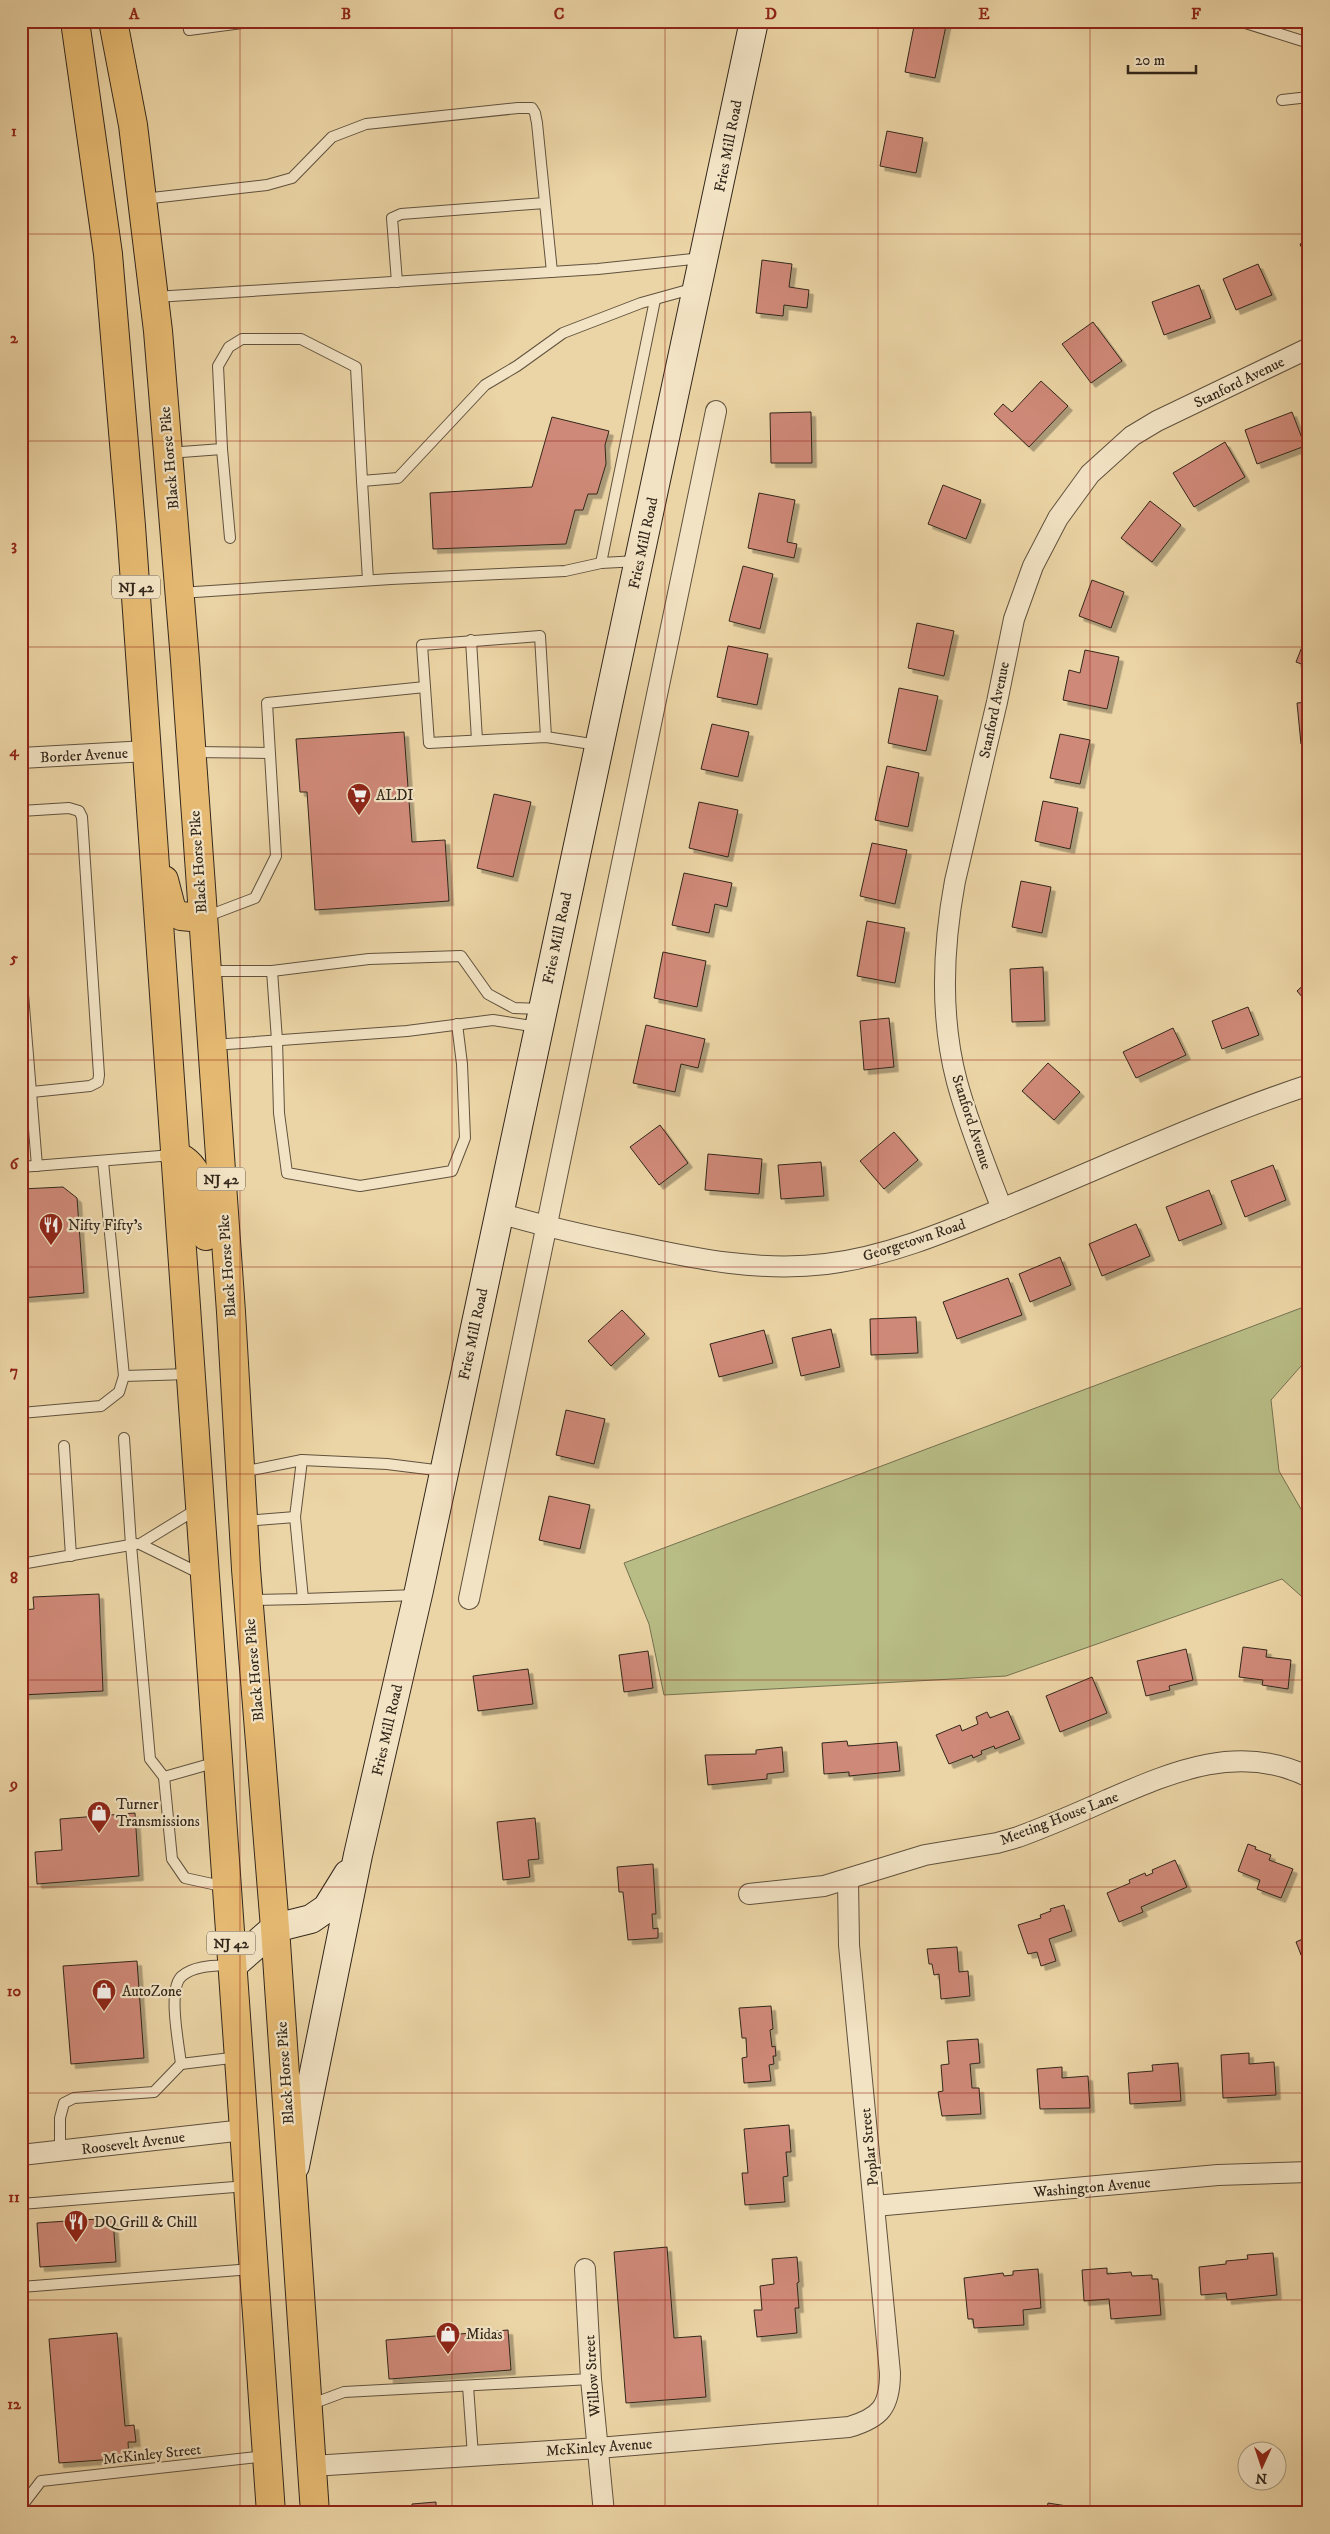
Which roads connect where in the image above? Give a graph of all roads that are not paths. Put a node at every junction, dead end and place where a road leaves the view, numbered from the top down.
1 (76, 21) edge
2 (113, 21) edge
3 (188, 21) edge
4 (258, 21) edge
5 (754, 21) edge
6 (1239, 21) edge
7 (1309, 43) edge
8 (1309, 97) edge
9 (1282, 100) dead end
10 (142, 200) junction
11 (545, 203) junction
12 (705, 258) junction
13 (552, 272) junction
14 (397, 282) junction
15 (699, 287) junction
16 (154, 298) junction
17 (655, 300) junction
18 (1309, 348) edge
19 (716, 411) dead end
20 (222, 449) junction
21 (168, 453) junction
22 (362, 481) junction
23 (230, 538) dead end
24 (639, 561) junction
25 (601, 563) junction
26 (368, 580) junction
27 (180, 593) junction
28 (471, 640) junction
29 (425, 687) junction
30 (546, 737) junction
31 (477, 740) junction
32 (599, 745) junction
33 (147, 751) junction
34 (191, 752) junction
35 (269, 754) junction
36 (21, 758) edge
37 (151, 809) junction
38 (21, 811) edge
39 (202, 918) junction
40 (21, 970) edge
41 (205, 971) junction
42 (272, 971) junction
43 (23, 996) edge
44 (540, 1018) junction
45 (457, 1024) junction
46 (277, 1040) junction
47 (212, 1046) junction
48 (1309, 1085) edge
49 (32, 1092) junction
50 (174, 1155) junction
51 (103, 1162) junction
52 (37, 1166) junction
53 (21, 1167) edge
54 (1002, 1209) junction
55 (499, 1213) junction
56 (548, 1227) junction
57 (231, 1312) junction
58 (189, 1374) junction
59 (124, 1376) junction
60 (21, 1413) edge
61 (124, 1438) dead end
62 (64, 1446) dead end
63 (302, 1460) junction
64 (444, 1471) junction
65 (240, 1472) junction
66 (200, 1508) junction
67 (295, 1517) junction
68 (243, 1522) junction
69 (135, 1544) junction
70 (71, 1556) junction
71 (21, 1564) edge
72 (205, 1576) junction
73 (418, 1595) junction
74 (303, 1599) junction
75 (469, 1599) dead end
76 (248, 1600) junction
77 (218, 1762) junction
78 (164, 1776) junction
79 (1309, 1777) edge
80 (358, 1855) junction
81 (848, 1880) junction
82 (227, 1887) junction
83 (748, 1894) dead end
84 (275, 1928) junction
85 (232, 1965) junction
86 (239, 2057) junction
87 (181, 2064) junction
88 (244, 2130) junction
89 (60, 2151) junction
90 (21, 2155) edge
91 (1309, 2172) edge
92 (292, 2182) junction
93 (248, 2186) junction
94 (21, 2204) edge
95 (875, 2206) junction
96 (253, 2269) junction
97 (585, 2269) dead end
98 (21, 2286) edge
99 (591, 2380) junction
100 (468, 2386) junction
101 (308, 2405) junction
102 (881, 2412) joint
103 (598, 2448) junction
104 (266, 2456) junction
105 (473, 2456) junction
106 (312, 2466) junction
107 (21, 2507) edge
108 (178, 2513) edge
109 (196, 2513) edge
110 (271, 2513) edge
111 (315, 2513) edge
112 (604, 2513) edge

1 - 33 highway, NJ 42
2 - 10 highway, Black Horse Pike / NJ 42
3 - 4 lane
5 - 12 main road, Fries Mill Road
6 - 7 lane
8 - 9 lane
10 - 11 lane
10 - 16 highway, Black Horse Pike / NJ 42
11 - 13 lane
11 - 14 lane
12 - 13 lane
12 - 15 main road, Fries Mill Road
13 - 14 lane
14 - 16 lane
15 - 17 lane
15 - 24 main road, Fries Mill Road
16 - 21 highway, Black Horse Pike / NJ 42
17 - 22 lane
17 - 25 lane
18 - 54 street, Stanford Avenue
19 - 56 street
20 - 21 lane
20 - 22 lane
20 - 23 lane
21 - 27 highway, Black Horse Pike / NJ 42
22 - 26 lane
24 - 25 lane
24 - 32 main road, Fries Mill Road
25 - 26 lane
26 - 27 lane
27 - 34 highway, Black Horse Pike / NJ 42
28 - 29 lane
28 - 30 lane
28 - 31 lane
29 - 31 lane
29 - 35 lane
30 - 31 lane
30 - 32 lane
32 - 44 main road, Fries Mill Road
33 - 36 street, Border Avenue
33 - 37 highway, NJ 42
34 - 35 lane
34 - 39 highway, Black Horse Pike / NJ 42
35 - 39 lane
37 - 39 highway
37 - 50 highway, NJ 42
38 - 49 lane
39 - 41 highway, Black Horse Pike / NJ 42
40 - 43 lane
41 - 42 lane
41 - 47 highway, Black Horse Pike / NJ 42
42 - 44 lane
42 - 46 lane
43 - 49 lane
44 - 45 lane
44 - 55 main road, Fries Mill Road
45 - 46 lane
45 - 46 lane
46 - 47 lane
47 - 57 highway, Black Horse Pike / NJ 42
48 - 54 street, Georgetown Road
49 - 52 lane
50 - 51 lane
50 - 57 highway
50 - 58 highway, NJ 42
51 - 52 lane
51 - 59 lane
52 - 53 lane
54 - 56 street, Georgetown Road
55 - 56 street, Georgetown Road
55 - 64 main road, Fries Mill Road
56 - 75 street
57 - 65 highway, Black Horse Pike / NJ 42
58 - 59 lane
58 - 66 highway, NJ 42
59 - 60 lane
61 - 69 lane
62 - 70 lane
63 - 64 lane
63 - 65 lane
63 - 67 lane
64 - 73 main road, Fries Mill Road
65 - 68 highway, Black Horse Pike / NJ 42
66 - 69 lane
66 - 72 highway, NJ 42
67 - 68 lane
67 - 74 lane
68 - 76 highway, Black Horse Pike / NJ 42
69 - 70 lane
69 - 72 lane
69 - 78 lane
70 - 71 lane
72 - 77 highway, NJ 42
73 - 74 lane
73 - 80 main road, Fries Mill Road
74 - 76 lane
76 - 84 highway, Black Horse Pike / NJ 42
77 - 78 lane
77 - 82 highway, NJ 42
78 - 82 lane
79 - 81 street, Meeting House Lane
80 - 84 main road, Fries Mill Road
80 - 92 main road, Fries Mill Road
81 - 83 street, Meeting House Lane
81 - 95 street, Poplar Street
82 - 85 highway, NJ 42
84 - 85 main road, Fries Mill Road
84 - 92 highway, Black Horse Pike / NJ 42
85 - 86 highway, NJ 42
85 - 87 lane
86 - 87 lane
86 - 88 highway, NJ 42
87 - 89 lane
88 - 89 street, Roosevelt Avenue
88 - 93 highway, NJ 42
89 - 90 street, Roosevelt Avenue
91 - 95 street, Washington Avenue
92 - 101 highway, Black Horse Pike / NJ 42
93 - 94 lane
93 - 96 highway, NJ 42
95 - 102 street, Poplar Street
96 - 98 lane
96 - 104 highway, NJ 42
97 - 99 street, Willow Street
99 - 100 lane
99 - 103 street, Willow Street
100 - 101 lane
100 - 105 lane
101 - 106 highway, Black Horse Pike / NJ 42
102 - 103 street, McKinley Avenue
103 - 105 street, McKinley Avenue
103 - 112 street, Willow Street
104 - 107 lane, McKinley Street
104 - 110 highway, NJ 42
105 - 106 street, McKinley Avenue
106 - 111 highway, Black Horse Pike / NJ 42
108 - 109 lane

